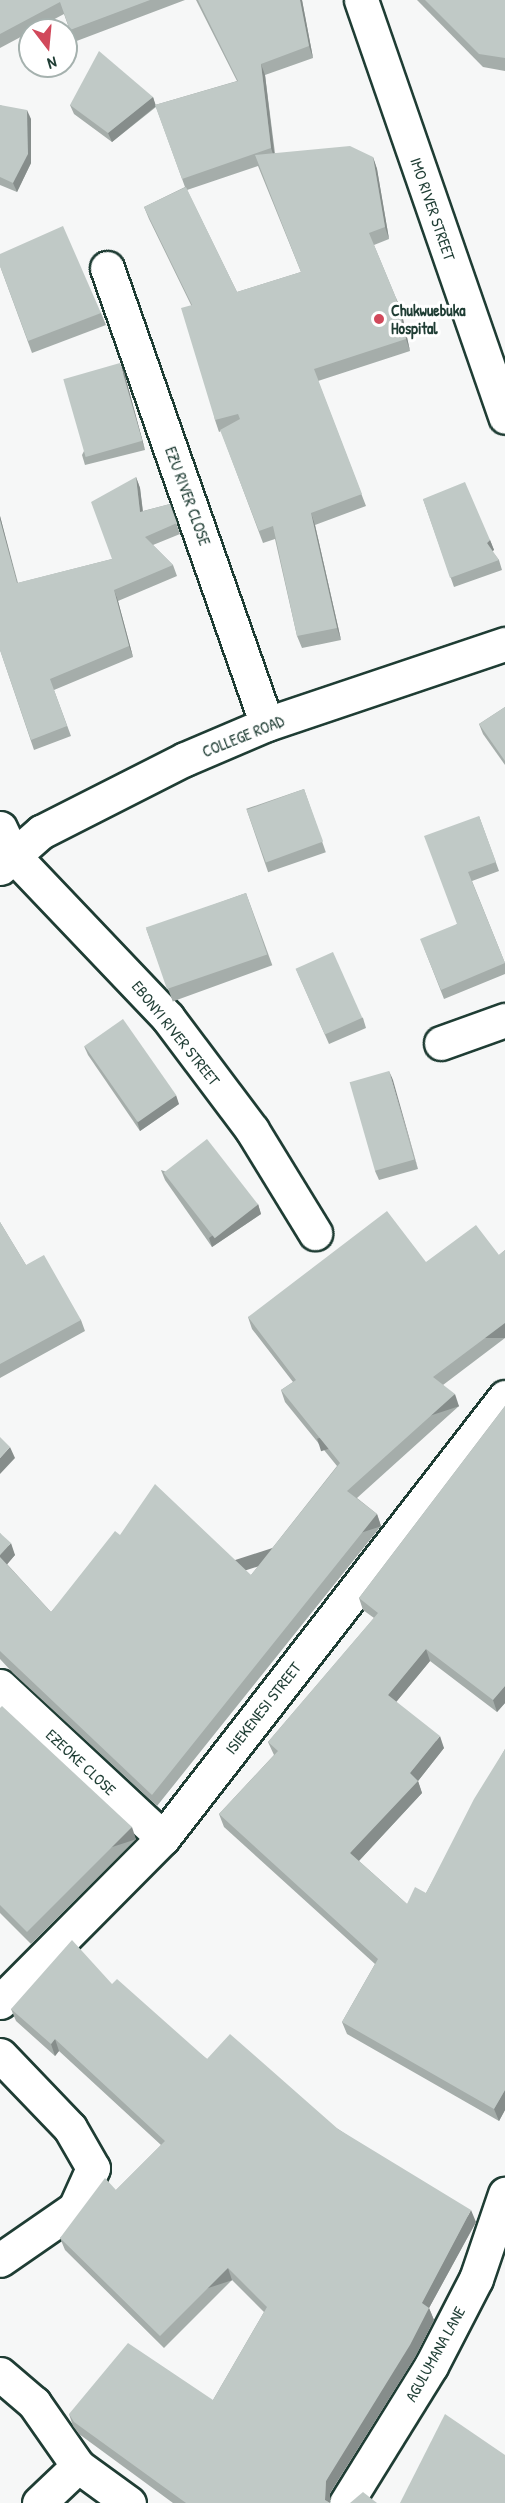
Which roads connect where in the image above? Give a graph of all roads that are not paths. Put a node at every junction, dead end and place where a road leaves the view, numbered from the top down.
1 (361, 0) edge
2 (107, 268) dead end
3 (505, 417) edge
4 (505, 644) edge
5 (267, 724) junction
6 (4, 850) edge
7 (505, 1020) edge
8 (441, 1043) dead end
9 (315, 1233) dead end
10 (505, 1397) edge
11 (0, 1686) edge
12 (163, 1838) junction
13 (0, 2002) edge
14 (0, 2055) edge
15 (505, 2194) edge
16 (0, 2260) edge
17 (0, 2374) edge
18 (78, 2466) junction
19 (39, 2503) edge
20 (129, 2503) edge
21 (346, 2503) edge

1 - 3 street, IMO RIVER STREET
2 - 5 street, EZU RIVER CLOSE
4 - 5 street, COLLEGE ROAD
5 - 6 street, COLLEGE ROAD
6 - 9 street, EBONYI RIVER STREET
7 - 8 street
10 - 12 street, ISIEKENESI STREET
11 - 12 street, EZEOKE CLOSE
12 - 13 street, ISIEKENESI STREET
14 - 16 street
15 - 21 street, AGULUMANA LANE
17 - 18 street
18 - 19 street
18 - 20 street

